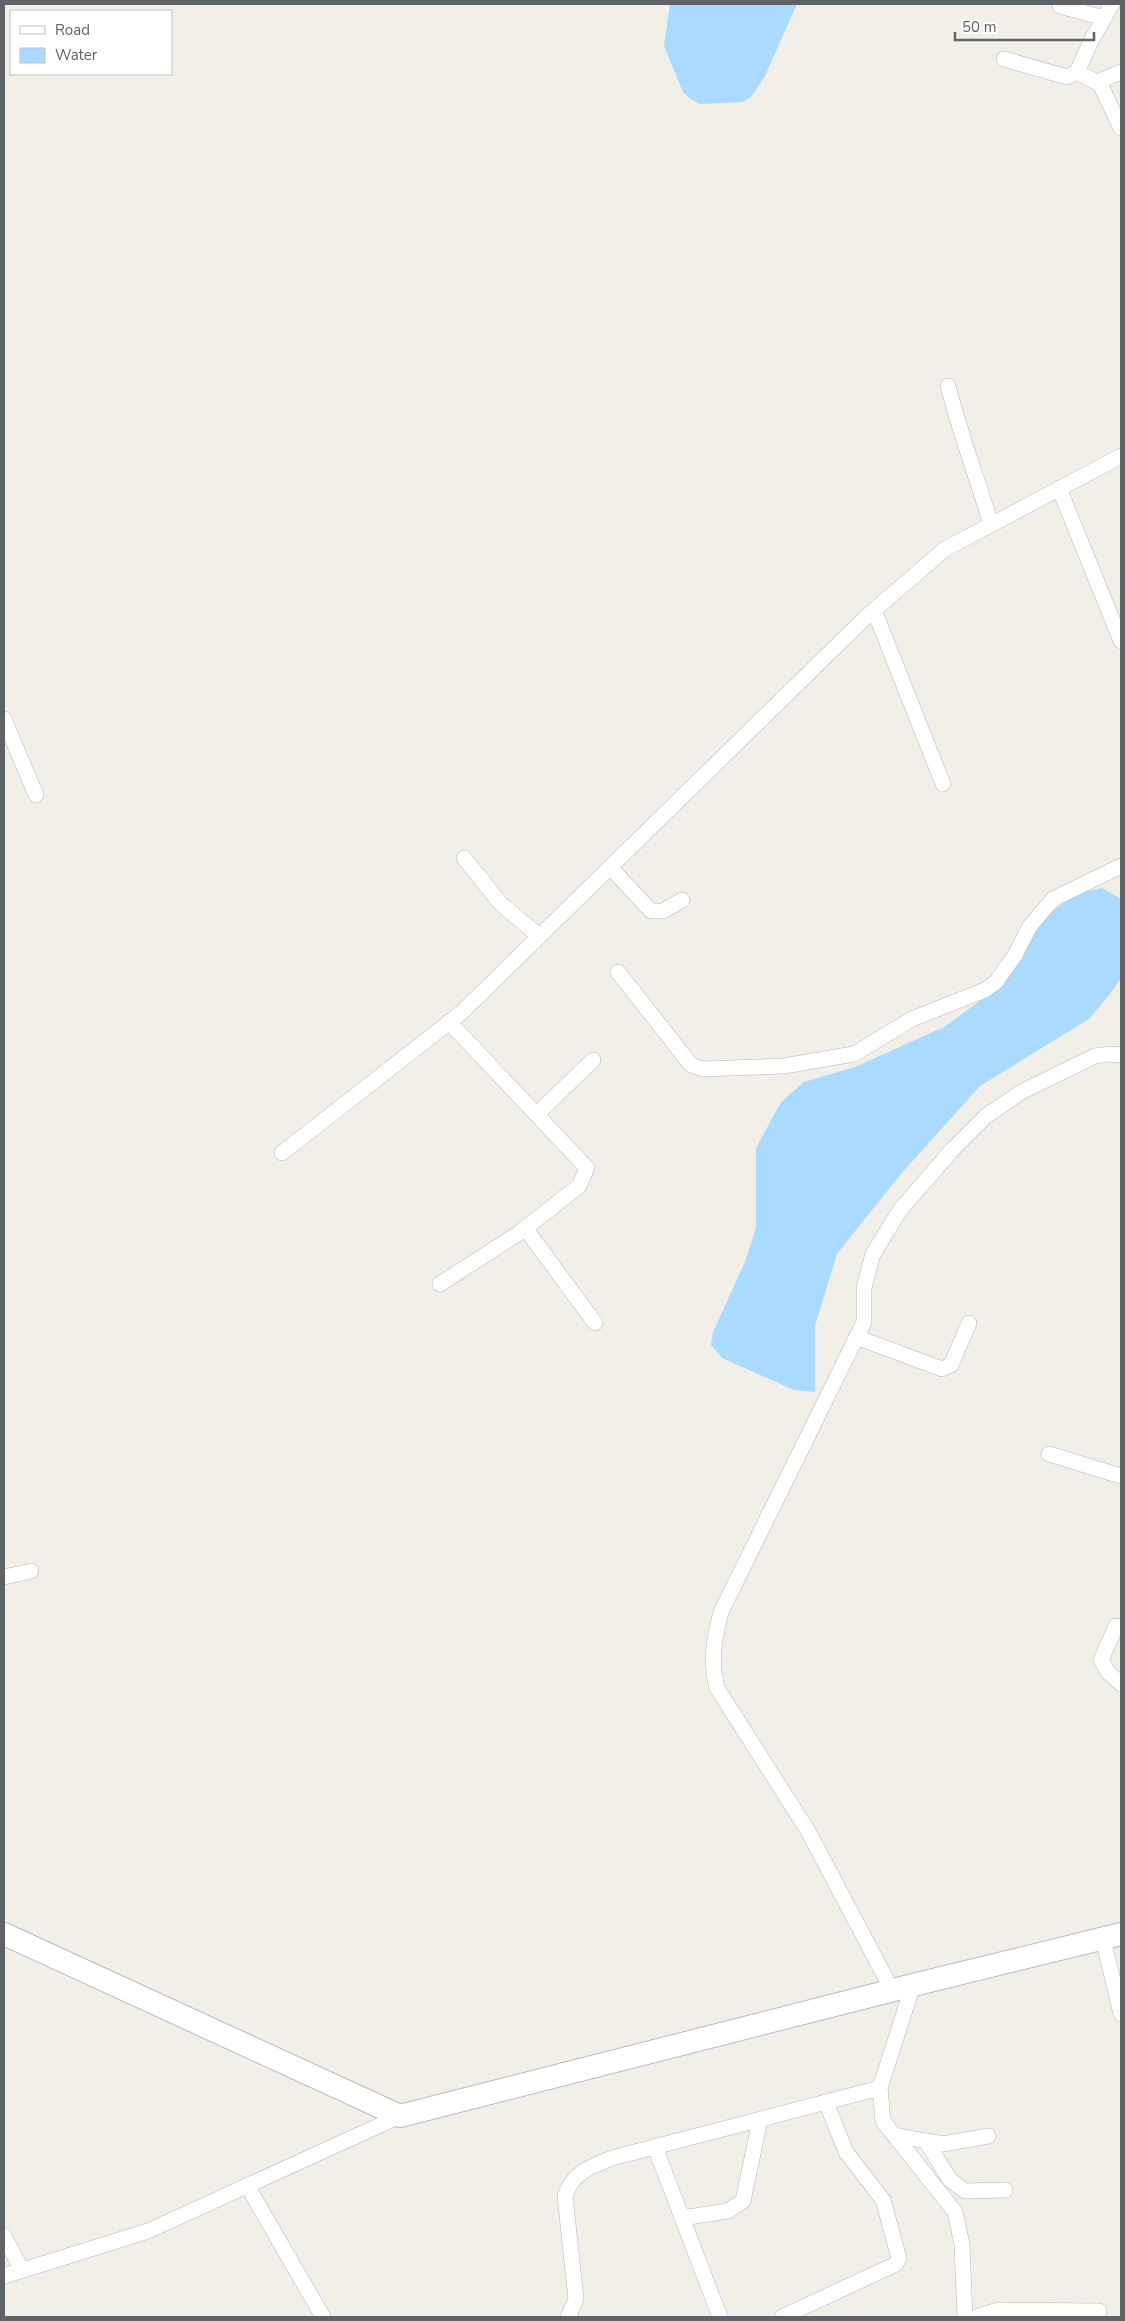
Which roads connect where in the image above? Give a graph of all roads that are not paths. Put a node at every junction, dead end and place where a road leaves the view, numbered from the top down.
1 (1112, 4) edge
2 (1060, 6) dead end
3 (1104, 18) junction
4 (1004, 59) dead end
5 (1077, 72) junction
6 (1121, 72) edge
7 (1097, 82) junction
8 (1121, 128) edge
9 (948, 386) dead end
10 (1121, 456) edge
11 (1059, 488) junction
12 (991, 524) junction
13 (874, 610) junction
14 (1121, 641) edge
15 (4, 718) edge
16 (943, 784) dead end
17 (36, 796) dead end
18 (464, 858) dead end
19 (1121, 866) edge
20 (610, 867) junction
21 (682, 900) dead end
22 (540, 936) junction
23 (618, 972) dead end
24 (449, 1022) junction
25 (1121, 1055) edge
26 (593, 1060) dead end
27 (537, 1114) junction
28 (282, 1153) dead end
29 (525, 1228) junction
30 (440, 1284) dead end
31 (594, 1323) dead end
32 (969, 1323) dead end
33 (856, 1337) junction
34 (1050, 1454) dead end
35 (1121, 1476) edge
36 (31, 1571) dead end
37 (4, 1577) edge
38 (1116, 1626) dead end
39 (1121, 1684) edge
40 (4, 1934) edge
41 (1112, 1936) edge
42 (902, 1987) junction
43 (1121, 2014) edge
44 (880, 2088) junction
45 (826, 2102) junction
46 (400, 2116) junction
47 (760, 2120) junction
48 (894, 2135) junction
49 (988, 2136) dead end
50 (926, 2141) junction
51 (654, 2147) junction
52 (247, 2185) junction
53 (1005, 2190) dead end
54 (682, 2218) junction
55 (4, 2236) edge
56 (22, 2270) junction
57 (4, 2276) edge
58 (1099, 2311) dead end
59 (323, 2317) edge
60 (568, 2317) edge
61 (720, 2317) edge
62 (782, 2317) edge
63 (965, 2317) edge
64 (976, 2317) edge

1 - 3 street
2 - 3 street
3 - 5 street
4 - 5 street
5 - 7 street
6 - 7 street
7 - 8 street
9 - 12 street
10 - 11 street
11 - 12 street
11 - 14 street
12 - 13 street
13 - 16 street
13 - 20 street
15 - 17 street
18 - 22 street
19 - 23 street
20 - 21 street
20 - 22 street
22 - 24 street
24 - 27 street
24 - 28 street
25 - 33 street
26 - 27 street
27 - 29 street
29 - 30 street
29 - 31 street
32 - 33 street
33 - 42 street
34 - 35 street
36 - 37 street
38 - 39 street
40 - 46 main road
41 - 42 main road
41 - 43 street
42 - 44 street
42 - 46 main road
44 - 45 street
44 - 48 street
45 - 47 street
45 - 62 street
46 - 52 street
47 - 51 street
47 - 54 street
48 - 50 street
48 - 63 street
49 - 50 street
50 - 53 street
51 - 54 street
51 - 60 street
52 - 56 street
52 - 59 street
54 - 61 street
55 - 56 street
56 - 57 street
58 - 64 street

